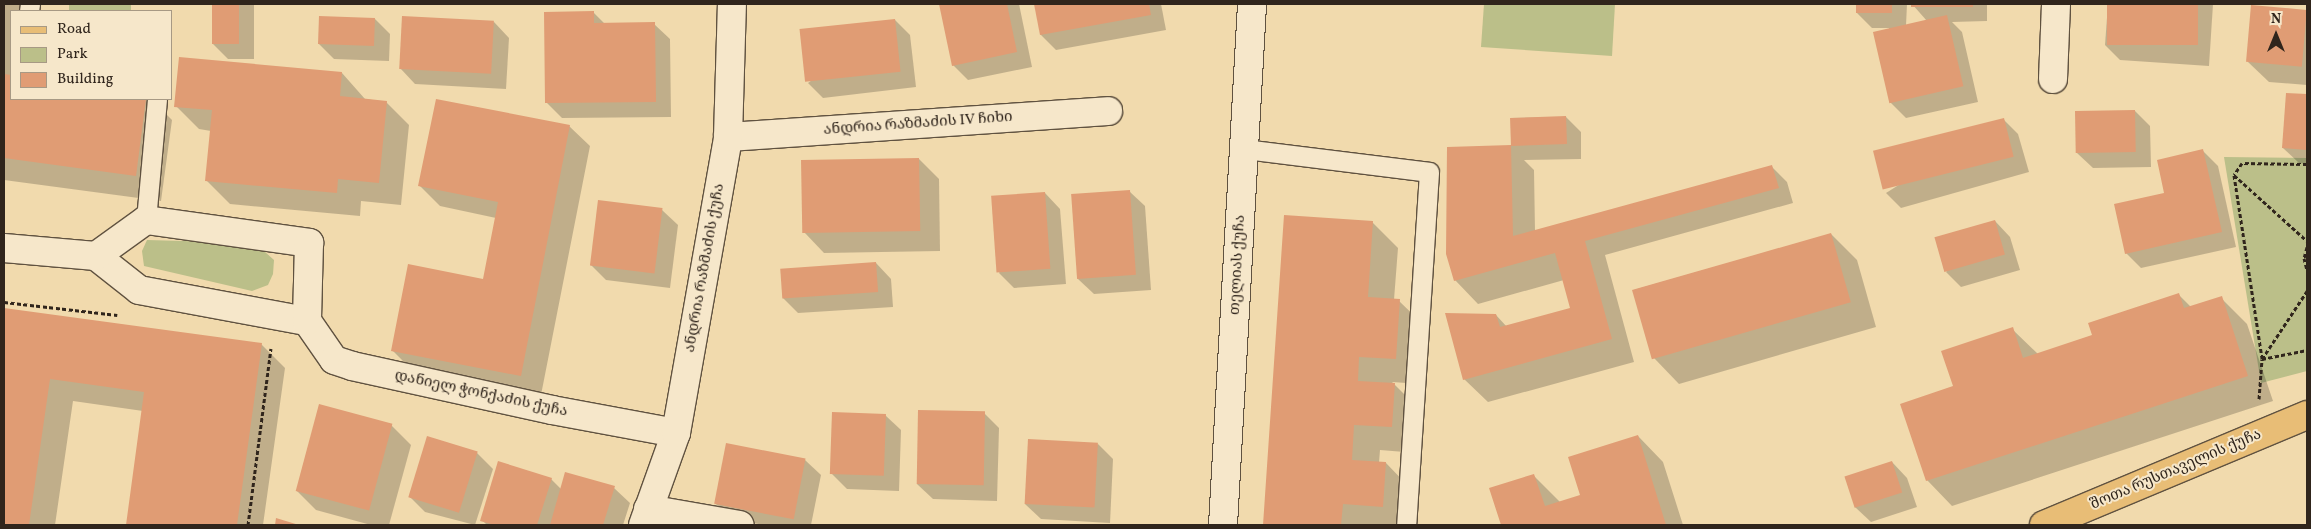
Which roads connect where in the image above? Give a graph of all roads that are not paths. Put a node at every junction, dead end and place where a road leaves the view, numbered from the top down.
1 (732, 4) edge
2 (1252, 4) edge
3 (2056, 4) edge
4 (2052, 78) dead end
5 (157, 100) edge
6 (1108, 112) dead end
7 (728, 137) junction
8 (1245, 149) junction
9 (146, 220) junction
10 (4, 248) edge
11 (96, 256) junction
12 (307, 321) junction
13 (2307, 415) edge
14 (676, 433) junction
15 (646, 517) edge
16 (740, 525) edge
17 (1223, 525) edge
18 (1406, 525) edge
19 (2044, 525) edge

1 - 7 street, ანდრია რაზმაძის ქუჩა
2 - 8 street, თელიას ქუჩა
3 - 4 street
5 - 9 lane
6 - 7 street, ანდრია რაზმაძის IV ჩიხი
7 - 14 street, ანდრია რაზმაძის ქუჩა
8 - 17 street, თელიას ქუჩა
8 - 18 lane
9 - 11 street
9 - 12 street
10 - 11 street
11 - 12 street
12 - 14 street, დანიელ ჭონქაძის ქუჩა
13 - 19 main road, შოთა რუსთაველის ქუჩა
14 - 15 street, ანდრია რაზმაძის ქუჩა
15 - 16 street

